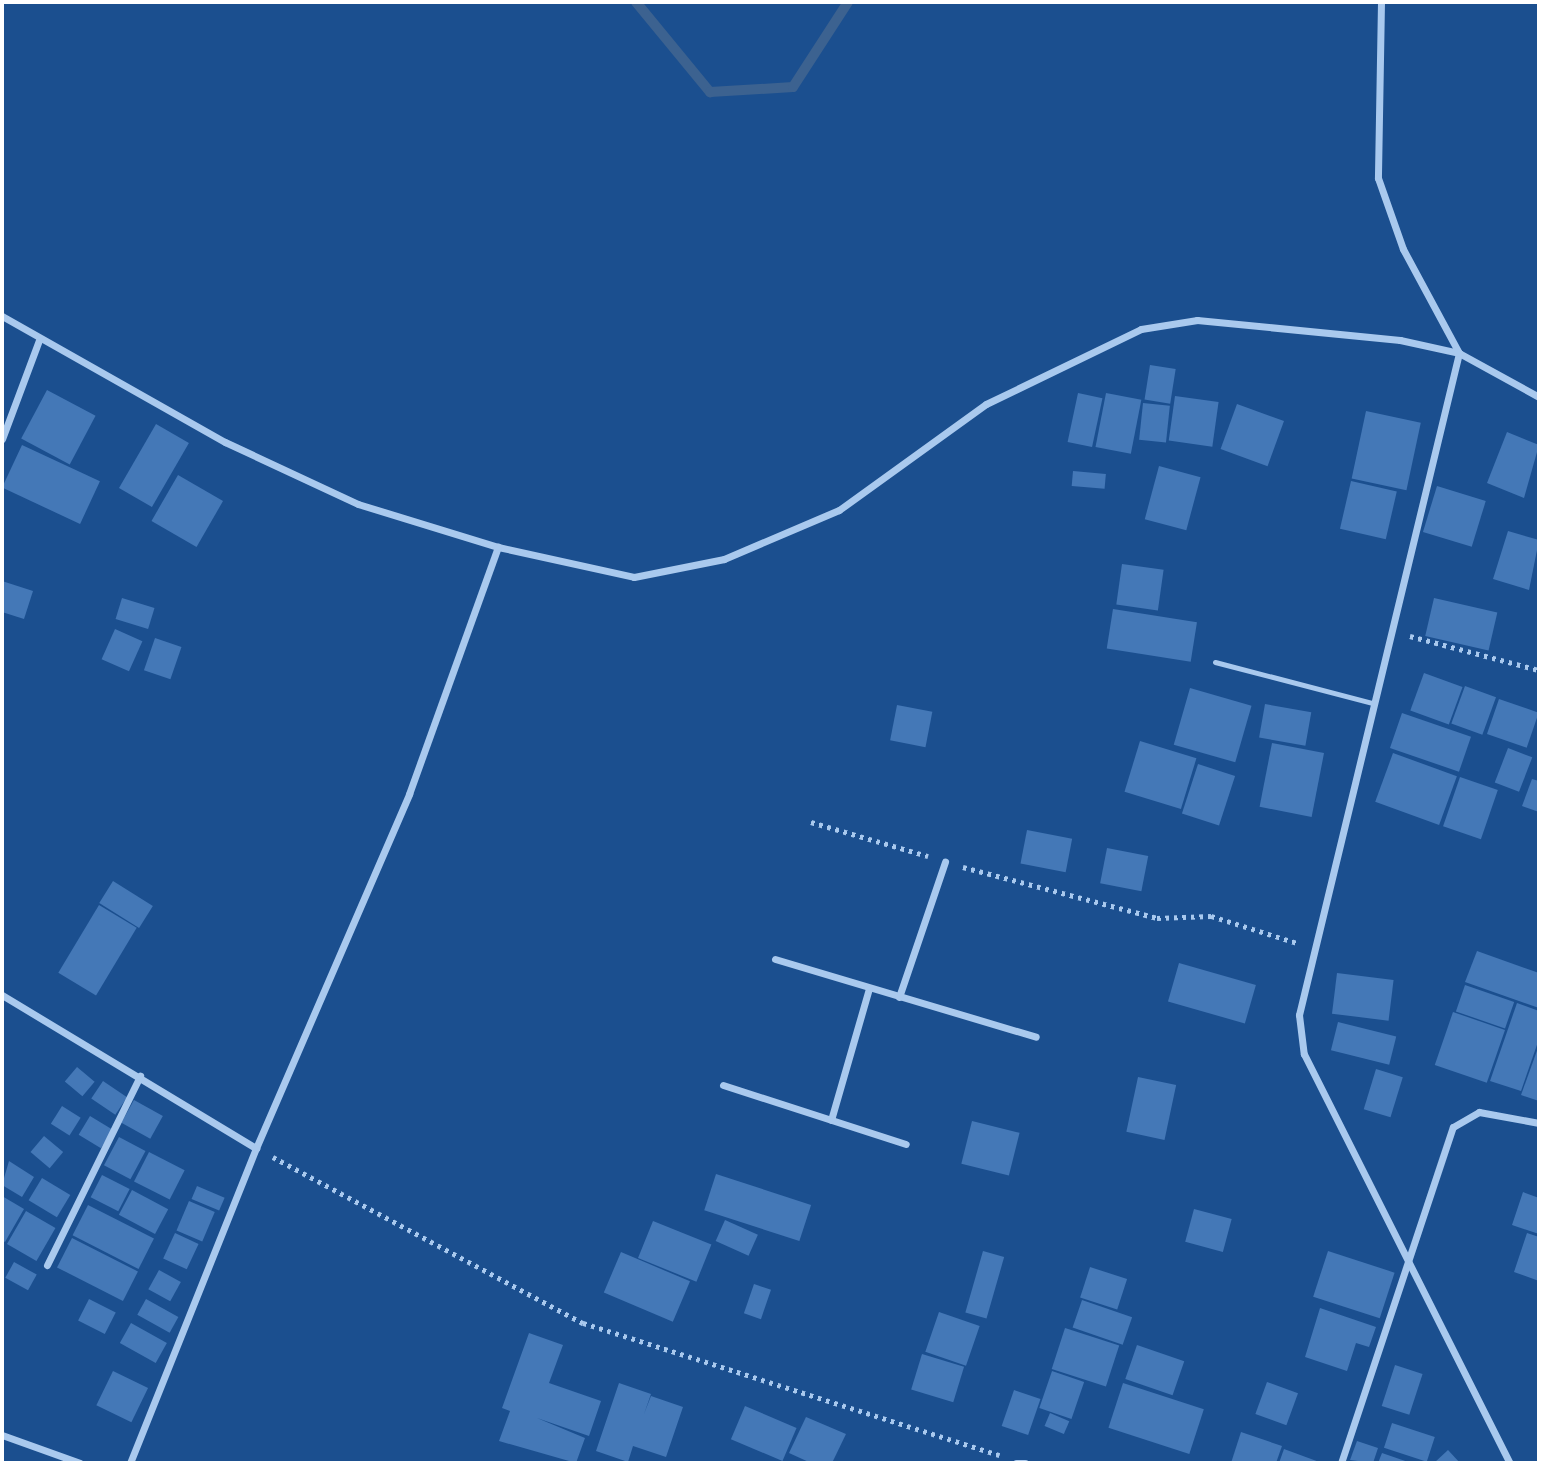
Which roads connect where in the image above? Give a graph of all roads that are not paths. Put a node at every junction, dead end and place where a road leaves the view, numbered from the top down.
1 (1381, 2) edge
2 (2, 316) edge
3 (39, 340) junction
4 (1459, 353) junction
5 (1539, 397) edge
6 (2, 439) edge
7 (498, 547) junction
8 (1214, 662) dead end
9 (1372, 702) junction
10 (945, 862) road end
11 (775, 959) dead end
12 (869, 988) junction
13 (2, 995) edge
14 (899, 997) junction
15 (1036, 1037) dead end
16 (140, 1076) junction
17 (723, 1085) dead end
18 (831, 1120) junction
19 (1539, 1124) edge
20 (906, 1144) dead end
21 (256, 1148) junction
22 (47, 1265) dead end
23 (1408, 1265) junction
24 (2, 1435) edge
25 (80, 1463) edge
26 (130, 1463) edge
27 (1341, 1463) edge
28 (1510, 1463) edge

1 - 4 street
2 - 3 street
3 - 6 street
3 - 7 street
4 - 5 street
4 - 7 street
4 - 9 street
7 - 21 street
8 - 9 lane
9 - 23 street
10 - 14 street
11 - 12 street
12 - 14 street
12 - 18 street
13 - 16 street
14 - 15 street
16 - 21 street
16 - 22 street
17 - 18 street
18 - 20 street
19 - 23 street
21 - 26 street
23 - 27 street
23 - 28 street
24 - 25 street

